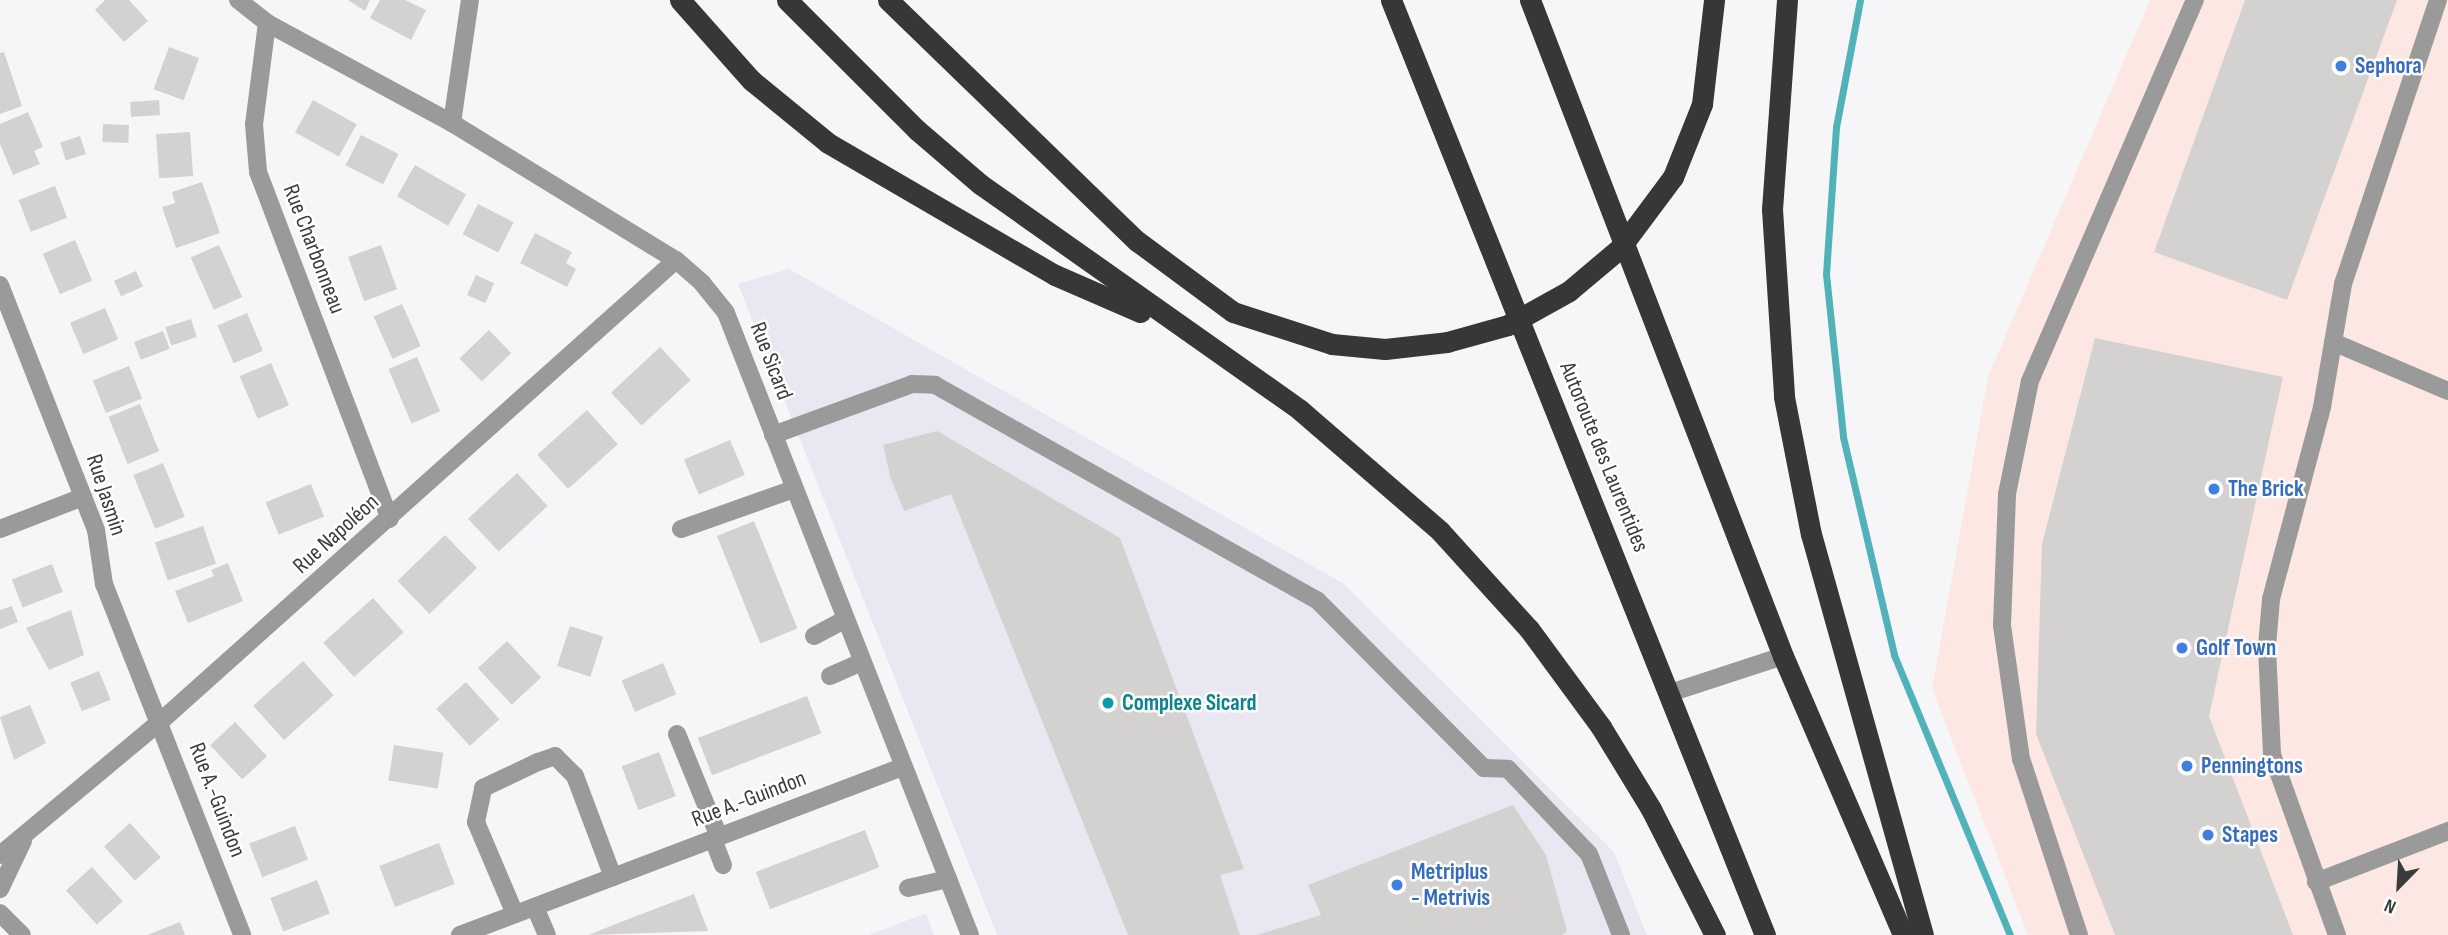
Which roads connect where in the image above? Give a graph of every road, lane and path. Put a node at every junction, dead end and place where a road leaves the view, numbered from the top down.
1 (238, 0) edge
2 (470, 0) edge
3 (680, 0) edge
4 (787, 0) edge
5 (888, 0) edge
6 (1376, 0) edge
7 (1391, 0) edge
8 (1530, 0) edge
9 (1787, 0) edge
10 (2195, 0) edge
11 (2438, 0) edge
12 (1711, 5) edge
13 (267, 23) junction
14 (1436, 113) junction
15 (452, 123) junction
16 (676, 260) junction
17 (0, 285) edge
18 (1193, 335) junction
19 (2333, 342) junction
20 (2448, 391) edge
21 (773, 435) junction
22 (794, 489) junction
23 (83, 497) junction
24 (390, 519) junction
25 (0, 529) edge
26 (681, 529) dead end
27 (844, 620) junction
28 (814, 636) dead end
29 (1783, 656) junction
30 (861, 662) junction
31 (830, 676) dead end
32 (1670, 694) junction
33 (162, 721) junction
34 (677, 734) dead end
35 (902, 767) junction
36 (2448, 831) edge
37 (24, 838) junction
38 (716, 838) junction
39 (0, 855) edge
40 (723, 865) dead end
41 (613, 877) junction
42 (948, 879) junction
43 (2316, 882) junction
44 (908, 888) dead end
45 (0, 889) edge
46 (535, 907) junction
47 (0, 912) edge
48 (515, 914) junction
49 (22, 935) edge
50 (241, 935) edge
51 (460, 935) edge
52 (547, 935) edge
53 (970, 935) edge
54 (1621, 935) edge
55 (1715, 935) edge
56 (1765, 935) edge
57 (1903, 935) edge
58 (1923, 935) edge
59 (2079, 935) edge
60 (2337, 935) edge

1 - 13 street
2 - 15 street
3 - 18 highway
4 - 18 highway
5 - 12 highway, bridge
6 - 14 highway
7 - 14 highway, Autoroute des Laurentides
8 - 29 highway
9 - 58 highway
10 - 59 street
11 - 19 street
13 - 15 street, Rue Sicard
13 - 24 street, Rue Charbonneau
14 - 32 highway, Autoroute des Laurentides
15 - 16 street, Rue Sicard
16 - 21 street, Rue Sicard
16 - 24 street, Rue Napoléon
17 - 23 street, Rue Jasmin
18 - 55 highway
19 - 20 street
19 - 43 street
21 - 22 street, Rue Sicard
21 - 54 street
22 - 26 street
22 - 27 street, Rue Sicard
23 - 25 street
23 - 33 street, Rue Jasmin
24 - 33 street, Rue Napoléon
27 - 28 street
27 - 30 street, Rue Sicard
29 - 32 street
29 - 57 highway
30 - 31 street
30 - 35 street, Rue Sicard
32 - 56 highway, Autoroute des Laurentides
33 - 37 street, Rue Napoléon
33 - 50 street, Rue A.-Guindon
34 - 38 street
35 - 38 street, Rue A.-Guindon
35 - 42 street, Rue Sicard
36 - 43 street
37 - 39 street, Rue Napoléon
37 - 45 street, Rue Napoléon
38 - 40 street
38 - 41 street, Rue A.-Guindon
41 - 46 street, Rue A.-Guindon
41 - 48 street
42 - 44 street
42 - 53 street, Rue Sicard
43 - 60 street
46 - 48 street, Rue A.-Guindon
46 - 52 street
47 - 49 street
48 - 51 street, Rue A.-Guindon

